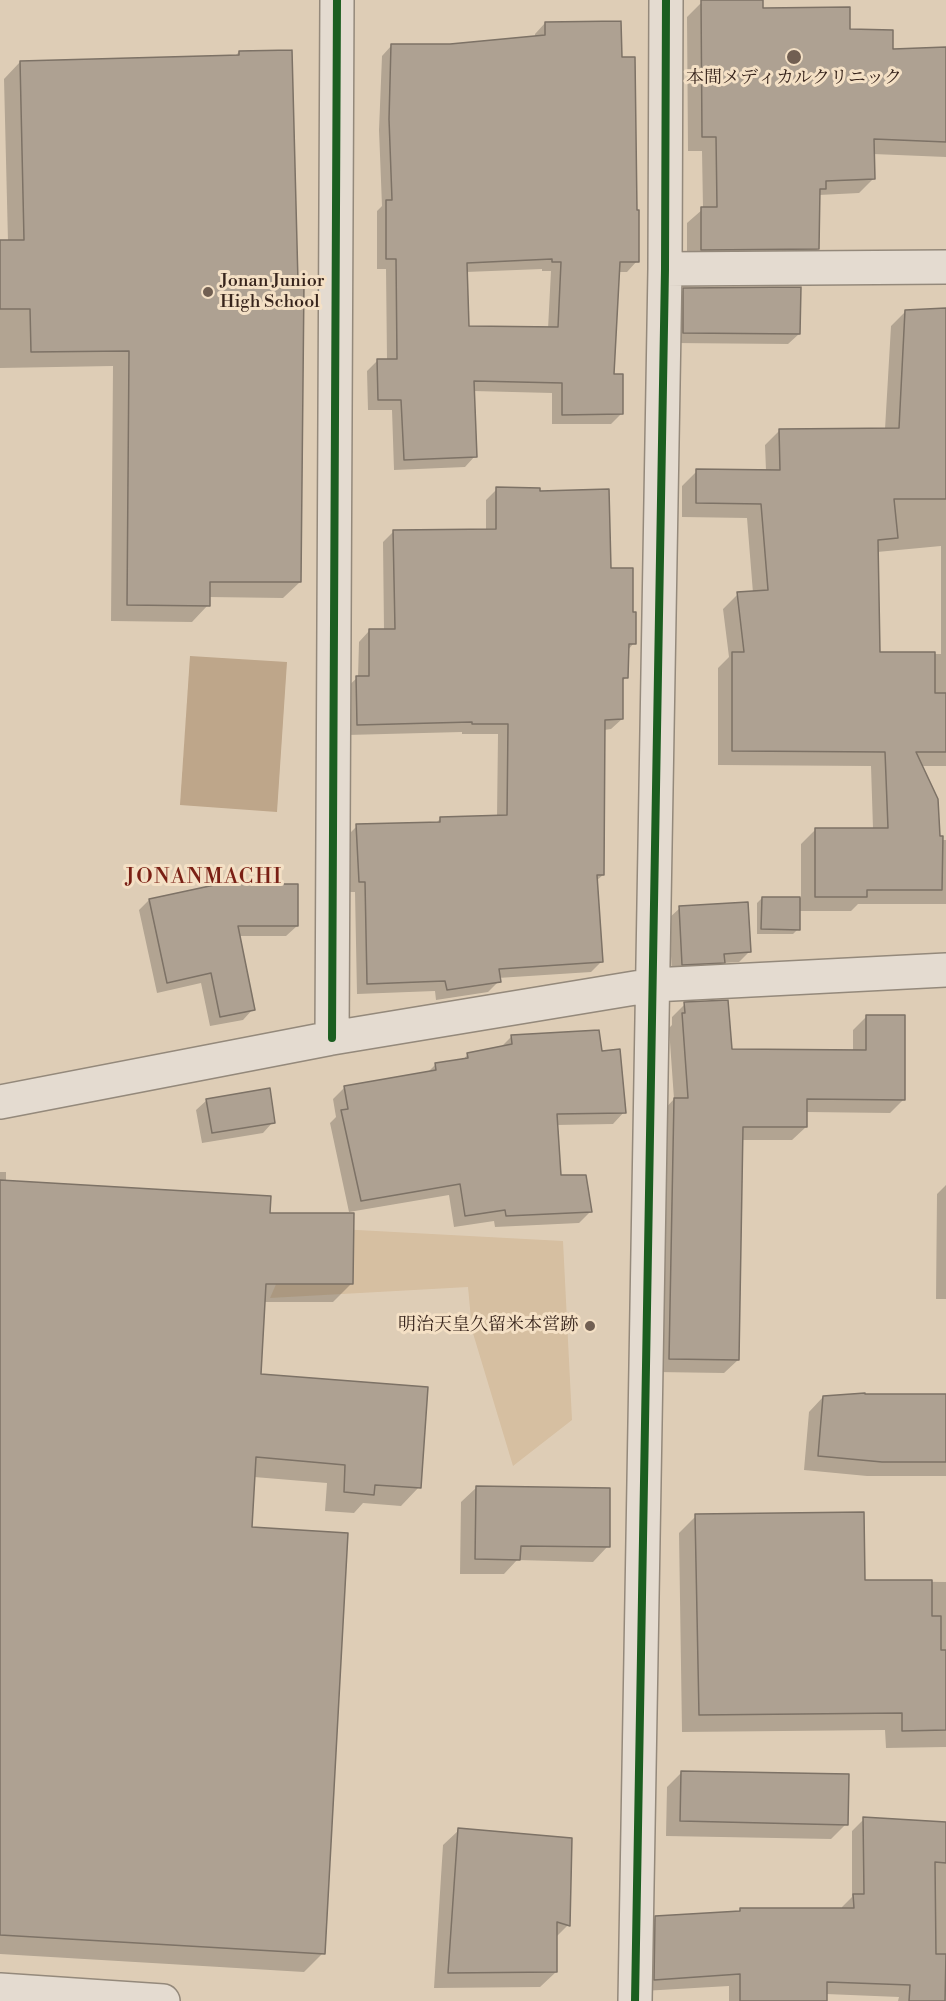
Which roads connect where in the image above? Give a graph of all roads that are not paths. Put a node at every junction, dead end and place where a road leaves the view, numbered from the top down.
1 (337, 0) edge
2 (666, 0) edge
3 (946, 267) edge
4 (665, 269) junction
5 (946, 970) edge
6 (653, 985) junction
7 (332, 1038) junction
8 (0, 1102) edge
9 (0, 1990) edge
10 (163, 2001) edge
11 (635, 2001) edge

1 - 7 street
2 - 4 street
3 - 4 street
4 - 6 street
5 - 6 street
6 - 7 street
6 - 11 street
7 - 8 street
9 - 10 street

